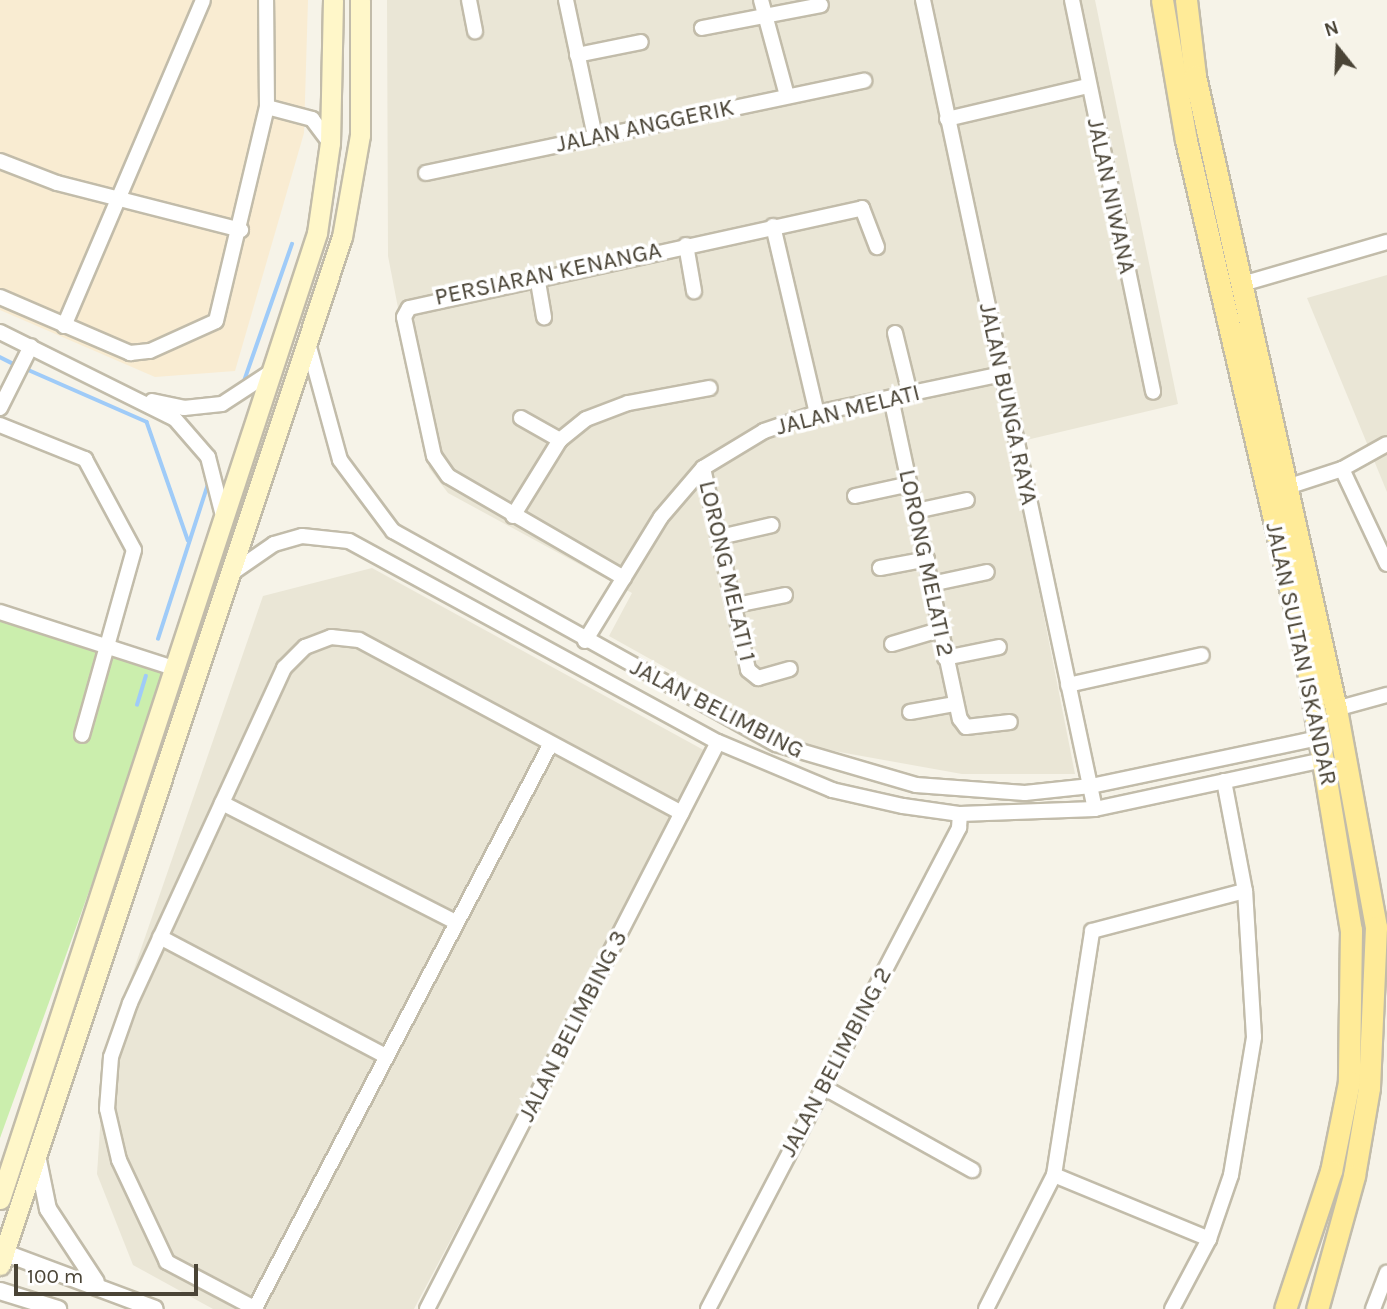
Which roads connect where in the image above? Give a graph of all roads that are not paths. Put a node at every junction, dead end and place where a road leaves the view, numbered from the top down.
1 (203, 0) edge
2 (267, 0) edge
3 (333, 0) edge
4 (360, 0) edge
5 (469, 0) edge
6 (566, 0) edge
7 (923, 0) edge
8 (1072, 0) edge
9 (1162, 0) edge
10 (1186, 0) edge
11 (821, 5) dead end
12 (763, 7) edge
13 (702, 28) dead end
14 (475, 31) dead end
15 (640, 42) dead end
16 (577, 55) junction
17 (864, 81) dead end
18 (1088, 86) junction
19 (787, 96) junction
20 (267, 107) junction
21 (947, 119) junction
22 (595, 136) junction
23 (330, 143) junction
24 (0, 161) edge
25 (426, 173) dead end
26 (114, 199) junction
27 (773, 226) junction
28 (242, 230) junction
29 (1387, 242) edge
30 (686, 245) junction
31 (877, 247) dead end
32 (537, 276) junction
33 (1242, 284) junction
34 (694, 291) dead end
35 (0, 297) edge
36 (544, 317) dead end
37 (64, 326) junction
38 (0, 332) edge
39 (895, 334) dead end
40 (308, 341) junction
41 (31, 346) junction
42 (281, 356) junction
43 (1002, 374) junction
44 (710, 388) dead end
45 (1153, 392) dead end
46 (910, 394) junction
47 (891, 398) junction
48 (144, 399) junction
49 (0, 408) edge
50 (817, 413) junction
51 (521, 418) dead end
52 (0, 425) edge
53 (560, 440) junction
54 (1387, 444) edge
55 (704, 468) junction
56 (1342, 470) junction
57 (910, 484) junction
58 (1287, 487) junction
59 (855, 496) dead end
60 (967, 500) dead end
61 (916, 511) junction
62 (222, 512) junction
63 (513, 516) junction
64 (772, 524) dead end
65 (720, 537) junction
66 (927, 559) junction
67 (1387, 564) edge
68 (880, 568) dead end
69 (987, 572) dead end
70 (232, 573) junction
71 (624, 578) junction
72 (931, 584) junction
73 (785, 595) dead end
74 (736, 605) junction
75 (0, 612) edge
76 (939, 630) junction
77 (585, 641) junction
78 (892, 644) dead end
79 (109, 647) junction
80 (999, 647) dead end
81 (1202, 655) dead end
82 (945, 658) junction
83 (170, 667) junction
84 (790, 669) dead end
85 (1068, 685) junction
86 (1387, 695) edge
87 (955, 704) junction
88 (1336, 709) junction
89 (910, 712) dead end
90 (1010, 722) dead end
91 (82, 735) dead end
92 (1319, 738) junction
93 (718, 742) junction
94 (549, 747) junction
95 (1324, 760) junction
96 (1224, 781) junction
97 (1091, 786) junction
98 (222, 803) junction
99 (1095, 809) junction
100 (682, 813) junction
101 (960, 814) junction
102 (1245, 891) junction
103 (454, 921) junction
104 (160, 937) junction
105 (1387, 982) edge
106 (1374, 1002) junction
107 (386, 1056) junction
108 (823, 1087) junction
109 (38, 1154) junction
110 (15, 1161) junction
111 (972, 1170) dead end
112 (1054, 1175) junction
113 (0, 1181) edge
114 (0, 1199) edge
115 (1209, 1239) junction
116 (1, 1256) edge
117 (1387, 1273) edge
118 (98, 1284) junction
119 (0, 1291) edge
120 (710, 1308) edge
121 (58, 1309) edge
122 (155, 1309) edge
123 (255, 1309) edge
124 (427, 1309) edge
125 (986, 1309) edge
126 (1172, 1309) edge
127 (1285, 1309) edge
128 (1317, 1309) edge
129 (1373, 1309) edge

1 - 26 street
2 - 20 street
3 - 23 main road
4 - 40 main road
5 - 14 street
6 - 16 street
7 - 21 street, JALAN BUNGA RAYA
8 - 18 street, JALAN NIWANA
9 - 92 main road, JALAN SULTAN ISKANDAR
10 - 33 main road, JALAN SULTAN ISKANDAR
11 - 12 street
12 - 13 street
12 - 19 street
15 - 16 street
16 - 22 street
17 - 19 street, JALAN ANGGERIK
18 - 21 street
18 - 45 street, JALAN NIWANA
19 - 22 street, JALAN ANGGERIK
20 - 23 street
20 - 28 street
21 - 43 street, JALAN BUNGA RAYA
22 - 25 street, JALAN ANGGERIK
23 - 42 main road
24 - 26 street
26 - 28 street
26 - 37 street
27 - 30 street, PERSIARAN KENANGA
27 - 31 street, PERSIARAN KENANGA
27 - 50 street
28 - 37 street
29 - 33 street
30 - 32 street, PERSIARAN KENANGA
30 - 34 street
32 - 36 street
32 - 63 street, PERSIARAN KENANGA
33 - 58 main road, JALAN SULTAN ISKANDAR
35 - 37 street
38 - 41 street
39 - 46 street
40 - 70 main road
40 - 77 street, JALAN BELIMBING
41 - 48 street
41 - 49 street
42 - 48 street
42 - 62 main road
43 - 46 street, JALAN MELATI
43 - 85 street, JALAN BUNGA RAYA
44 - 53 street
46 - 47 street, JALAN MELATI
47 - 50 street, JALAN MELATI
47 - 57 street, LORONG MELATI 2
48 - 62 street
50 - 55 street, JALAN MELATI
51 - 53 street
52 - 79 street
53 - 63 street
54 - 56 street
55 - 65 street, LORONG MELATI 1
55 - 71 street, JALAN MELATI
56 - 58 street
56 - 67 street
57 - 59 street
57 - 61 street, LORONG MELATI 2
58 - 88 main road, JALAN SULTAN ISKANDAR
60 - 61 street
61 - 66 street, LORONG MELATI 2
62 - 83 main road
63 - 71 street, PERSIARAN KENANGA
64 - 65 street
65 - 74 street, LORONG MELATI 1
66 - 68 street
66 - 72 street, LORONG MELATI 2
69 - 72 street
70 - 93 street, JALAN BELIMBING
70 - 109 main road
71 - 77 street, JALAN MELATI
72 - 76 street, LORONG MELATI 2
73 - 74 street
74 - 84 street, LORONG MELATI 1
75 - 79 street
76 - 78 street
76 - 82 street, LORONG MELATI 2
77 - 97 street, JALAN BELIMBING
79 - 83 street
79 - 91 street
80 - 82 street
81 - 85 street
82 - 87 street, LORONG MELATI 2
83 - 110 main road
85 - 97 street, JALAN BUNGA RAYA
86 - 88 street
87 - 89 street
87 - 90 street, LORONG MELATI 2
88 - 106 main road, JALAN SULTAN ISKANDAR
92 - 95 main road, JALAN SULTAN ISKANDAR
92 - 97 street, JALAN BELIMBING
93 - 100 street, JALAN BELIMBING 3
93 - 101 street, JALAN BELIMBING
94 - 98 street
94 - 100 street
94 - 103 street
95 - 96 street, JALAN BELIMBING
95 - 127 main road, JALAN SULTAN ISKANDAR
96 - 99 street, JALAN BELIMBING
96 - 102 street
97 - 99 street, JALAN BUNGA RAYA
98 - 103 street
98 - 104 street
99 - 101 street, JALAN BELIMBING
100 - 124 street, JALAN BELIMBING 3
101 - 108 street, JALAN BELIMBING 2
102 - 112 street
102 - 115 street
103 - 107 street
104 - 107 street
104 - 123 street
105 - 106 street
106 - 128 main road, JALAN SULTAN ISKANDAR
107 - 123 street
108 - 111 street
108 - 120 street, JALAN BELIMBING 2
109 - 116 main road
109 - 118 street
110 - 113 street
110 - 114 main road
112 - 115 street
112 - 125 street
115 - 126 street
116 - 118 street
117 - 129 street
118 - 122 street
119 - 121 street

